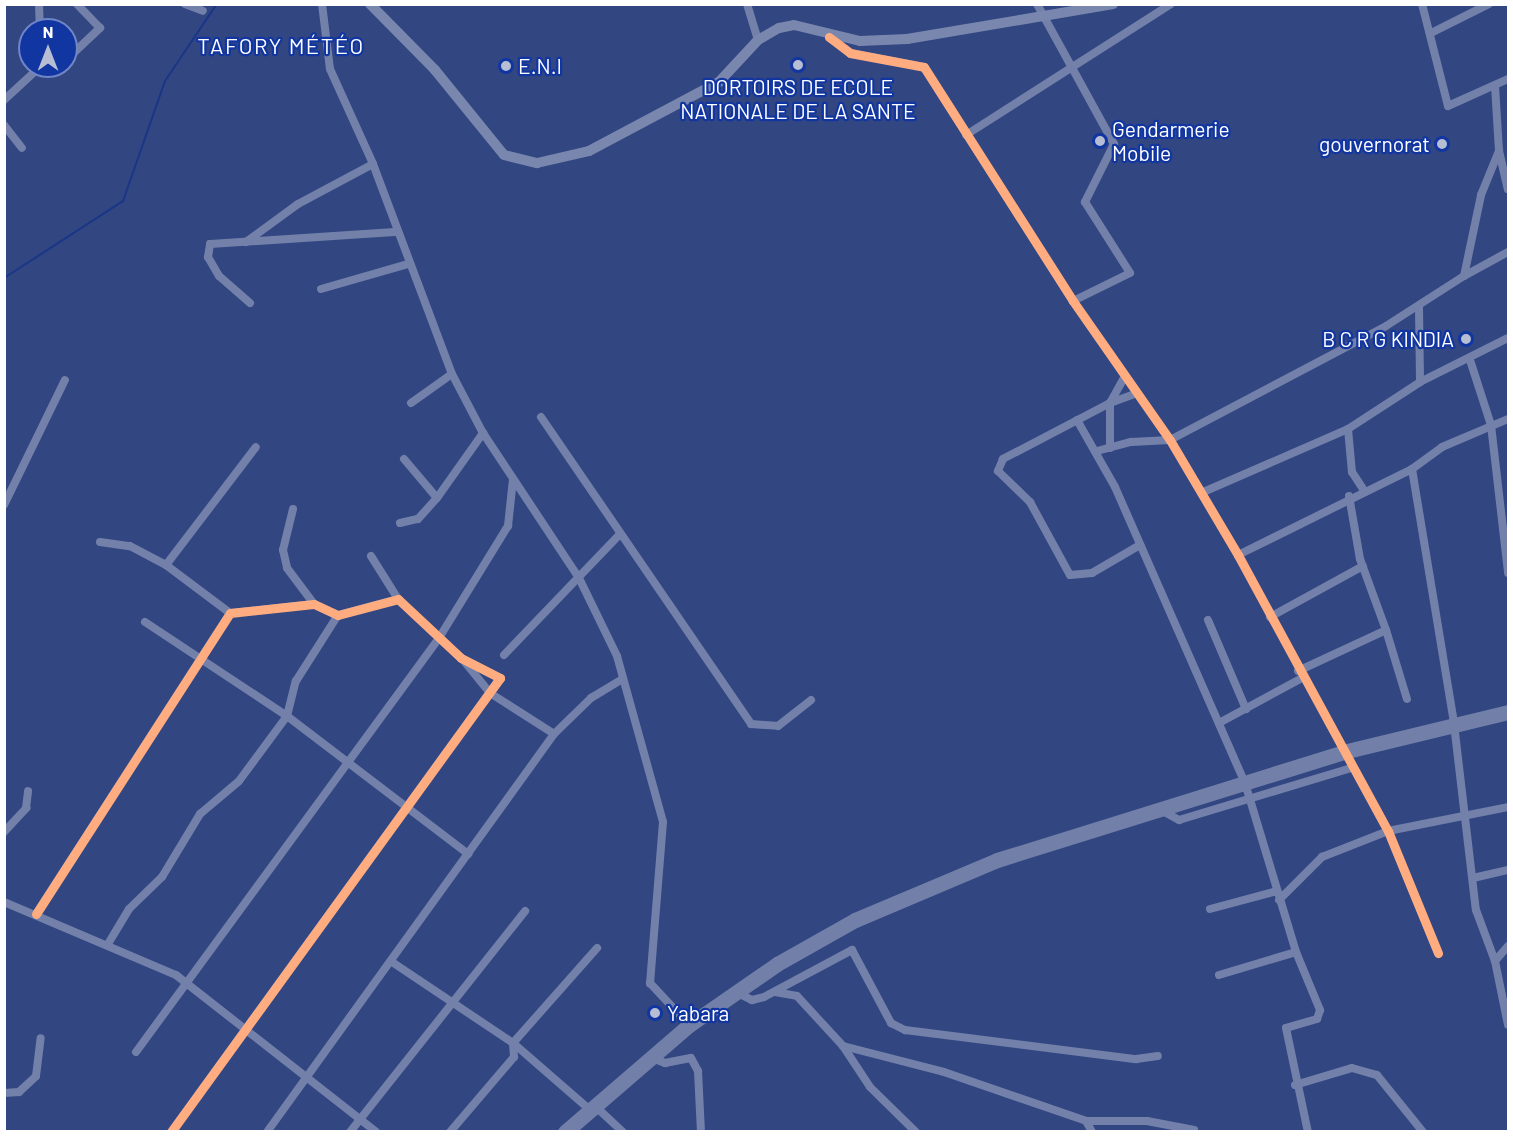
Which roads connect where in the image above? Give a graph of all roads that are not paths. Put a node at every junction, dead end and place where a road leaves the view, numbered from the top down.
1 (77, 4) edge
2 (185, 4) edge
3 (322, 4) edge
4 (370, 4) edge
5 (747, 4) edge
6 (1036, 4) edge
7 (1113, 4) edge
8 (1171, 4) edge
9 (1422, 4) edge
10 (1489, 4) edge
11 (203, 11) dead end
12 (1047, 18) junction
13 (1431, 33) junction
14 (829, 37) junction
15 (758, 40) junction
16 (78, 49) edge
17 (1071, 64) junction
18 (29, 78) edge
19 (1509, 79) edge
20 (1495, 85) junction
21 (4, 100) edge
22 (4, 125) edge
23 (966, 135) junction
24 (22, 148) dead end
25 (1499, 151) junction
26 (373, 164) junction
27 (1509, 189) edge
28 (395, 232) junction
29 (246, 242) junction
30 (1509, 252) edge
31 (408, 264) junction
32 (1464, 276) junction
33 (321, 288) dead end
34 (1073, 301) junction
35 (250, 303) dead end
36 (1419, 308) junction
37 (1509, 338) edge
38 (1470, 360) junction
39 (452, 374) junction
40 (1125, 376) junction
41 (65, 380) dead end
42 (1420, 382) junction
43 (1137, 393) junction
44 (411, 403) dead end
45 (1110, 403) junction
46 (541, 417) dead end
47 (1509, 419) edge
48 (1077, 420) junction
49 (1491, 425) junction
50 (1347, 429) junction
51 (483, 433) junction
52 (1170, 440) junction
53 (256, 447) dead end
54 (1110, 448) junction
55 (1097, 451) junction
56 (404, 459) dead end
57 (1412, 468) junction
58 (513, 479) junction
59 (1362, 489) junction
60 (1201, 493) junction
61 (1349, 496) junction
62 (437, 498) junction
63 (4, 505) edge
64 (293, 509) dead end
65 (400, 523) dead end
66 (620, 534) junction
67 (100, 542) dead end
68 (1140, 546) junction
69 (1238, 555) junction
70 (371, 556) dead end
71 (166, 565) junction
72 (1363, 566) junction
73 (1509, 573) edge
74 (579, 578) junction
75 (398, 599) junction
76 (314, 604) junction
77 (230, 614) junction
78 (338, 615) junction
79 (1270, 617) junction
80 (1208, 620) dead end
81 (145, 622) dead end
82 (1386, 630) junction
83 (439, 638) junction
84 (504, 655) dead end
85 (461, 657) junction
86 (201, 659) junction
87 (1300, 675) junction
88 (623, 679) junction
89 (490, 693) junction
90 (1407, 699) dead end
91 (811, 700) dead end
92 (1246, 709) junction
93 (1509, 712) edge
94 (287, 716) junction
95 (1219, 723) junction
96 (1454, 724) junction
97 (554, 734) junction
98 (1343, 752) junction
99 (348, 763) junction
100 (1351, 768) junction
101 (1248, 789) junction
102 (28, 791) dead end
103 (1509, 807) edge
104 (406, 810) junction
105 (1463, 813) junction
106 (1388, 831) junction
107 (4, 832) edge
108 (468, 854) junction
109 (1509, 870) edge
110 (1473, 878) junction
111 (1276, 891) junction
112 (1279, 900) junction
113 (4, 902) edge
114 (1210, 909) dead end
115 (525, 910) dead end
116 (36, 914) junction
117 (108, 944) junction
118 (1509, 946) edge
119 (597, 948) dead end
120 (1296, 952) junction
121 (1438, 954) dead end
122 (1495, 961) junction
123 (392, 962) junction
124 (1219, 975) dead end
125 (789, 982) junction
126 (188, 983) junction
127 (735, 991) junction
128 (774, 992) junction
129 (791, 992) junction
130 (453, 1004) junction
131 (689, 1025) junction
132 (1509, 1025) edge
133 (244, 1032) junction
134 (41, 1038) dead end
135 (513, 1043) junction
136 (843, 1046) junction
137 (136, 1052) dead end
138 (1158, 1056) dead end
139 (650, 1057) junction
140 (303, 1079) junction
141 (1295, 1085) junction
142 (4, 1093) edge
143 (592, 1107) junction
144 (358, 1118) junction
145 (1086, 1121) junction
146 (1194, 1130) edge
147 (171, 1131) edge
148 (267, 1131) edge
149 (350, 1131) edge
150 (376, 1131) edge
151 (450, 1131) edge
152 (565, 1131) edge
153 (622, 1131) edge
154 (701, 1131) edge
155 (916, 1131) edge
156 (1092, 1131) edge
157 (1308, 1131) edge
158 (1423, 1131) edge

1 - 16 street
2 - 11 street
3 - 26 street
4 - 15 street
5 - 15 street
6 - 12 street
7 - 12 street
8 - 17 street
9 - 13 street
10 - 13 street
12 - 14 street
12 - 17 street
13 - 20 street
14 - 15 street
14 - 23 street
17 - 23 street
17 - 34 street
18 - 21 street
19 - 20 street
20 - 25 street
22 - 24 street
23 - 34 street
25 - 27 street
25 - 32 street
26 - 28 street
26 - 29 street
28 - 29 street
28 - 31 street
29 - 35 street
30 - 32 street
31 - 33 street
31 - 39 street
32 - 36 street
34 - 40 street
36 - 42 street
36 - 52 street
37 - 38 street
38 - 42 street
38 - 49 street
39 - 44 street
39 - 51 street
40 - 43 street
40 - 45 street
41 - 63 street
42 - 50 street
43 - 45 street
43 - 52 street
45 - 48 street
45 - 54 street
46 - 66 street
47 - 49 street
48 - 55 street
48 - 68 street
49 - 57 street
49 - 73 street
50 - 59 street
50 - 60 street
51 - 58 street
51 - 62 street
52 - 54 street
52 - 60 street
53 - 71 street
54 - 55 street
55 - 68 street
56 - 62 street
57 - 59 street
57 - 96 street
58 - 74 street
58 - 83 street
59 - 61 street
60 - 69 street
61 - 69 street
61 - 72 street
62 - 65 street
64 - 76 street
66 - 74 street
66 - 91 street
67 - 71 street
68 - 95 street
69 - 79 street
70 - 75 street
71 - 77 street
72 - 79 street
72 - 82 street
74 - 84 street
74 - 88 street
75 - 78 street
75 - 83 street
76 - 77 street
76 - 78 street
77 - 86 street
78 - 94 street
79 - 87 street
80 - 92 street
81 - 86 street
82 - 87 street
82 - 90 street
83 - 85 street
83 - 99 street
85 - 89 street
85 - 89 street
86 - 94 street
86 - 116 street
87 - 92 street
87 - 98 street
88 - 97 street
88 - 131 street
89 - 97 street
89 - 104 street
92 - 95 street
93 - 96 highway
94 - 99 street
94 - 117 street
95 - 101 street
96 - 98 highway
96 - 105 street
97 - 108 street
98 - 100 street
98 - 101 highway
99 - 104 street
99 - 126 street
100 - 101 street
100 - 106 street
101 - 111 street
101 - 127 highway
102 - 107 street
103 - 105 street
104 - 108 street
104 - 133 street
105 - 106 street
105 - 110 street
106 - 112 street
106 - 121 street
108 - 123 street
109 - 110 street
110 - 122 street
111 - 112 street
111 - 114 street
112 - 120 street
113 - 116 street
115 - 130 street
116 - 117 street
117 - 126 street
118 - 122 street
119 - 135 street
120 - 124 street
120 - 141 street
122 - 132 street
123 - 130 street
123 - 140 street
125 - 128 street
125 - 129 street
125 - 138 street
126 - 133 street
126 - 137 street
127 - 128 street
127 - 131 highway
128 - 129 street
129 - 136 street
130 - 135 street
130 - 144 street
131 - 139 highway
133 - 140 street
133 - 147 street
134 - 142 street
135 - 143 street
135 - 151 street
136 - 145 street
136 - 155 street
139 - 143 highway
139 - 154 street
140 - 144 street
140 - 148 street
141 - 157 street
141 - 158 street
143 - 152 highway
143 - 153 street
144 - 149 street
144 - 150 street
145 - 146 street
145 - 156 street

